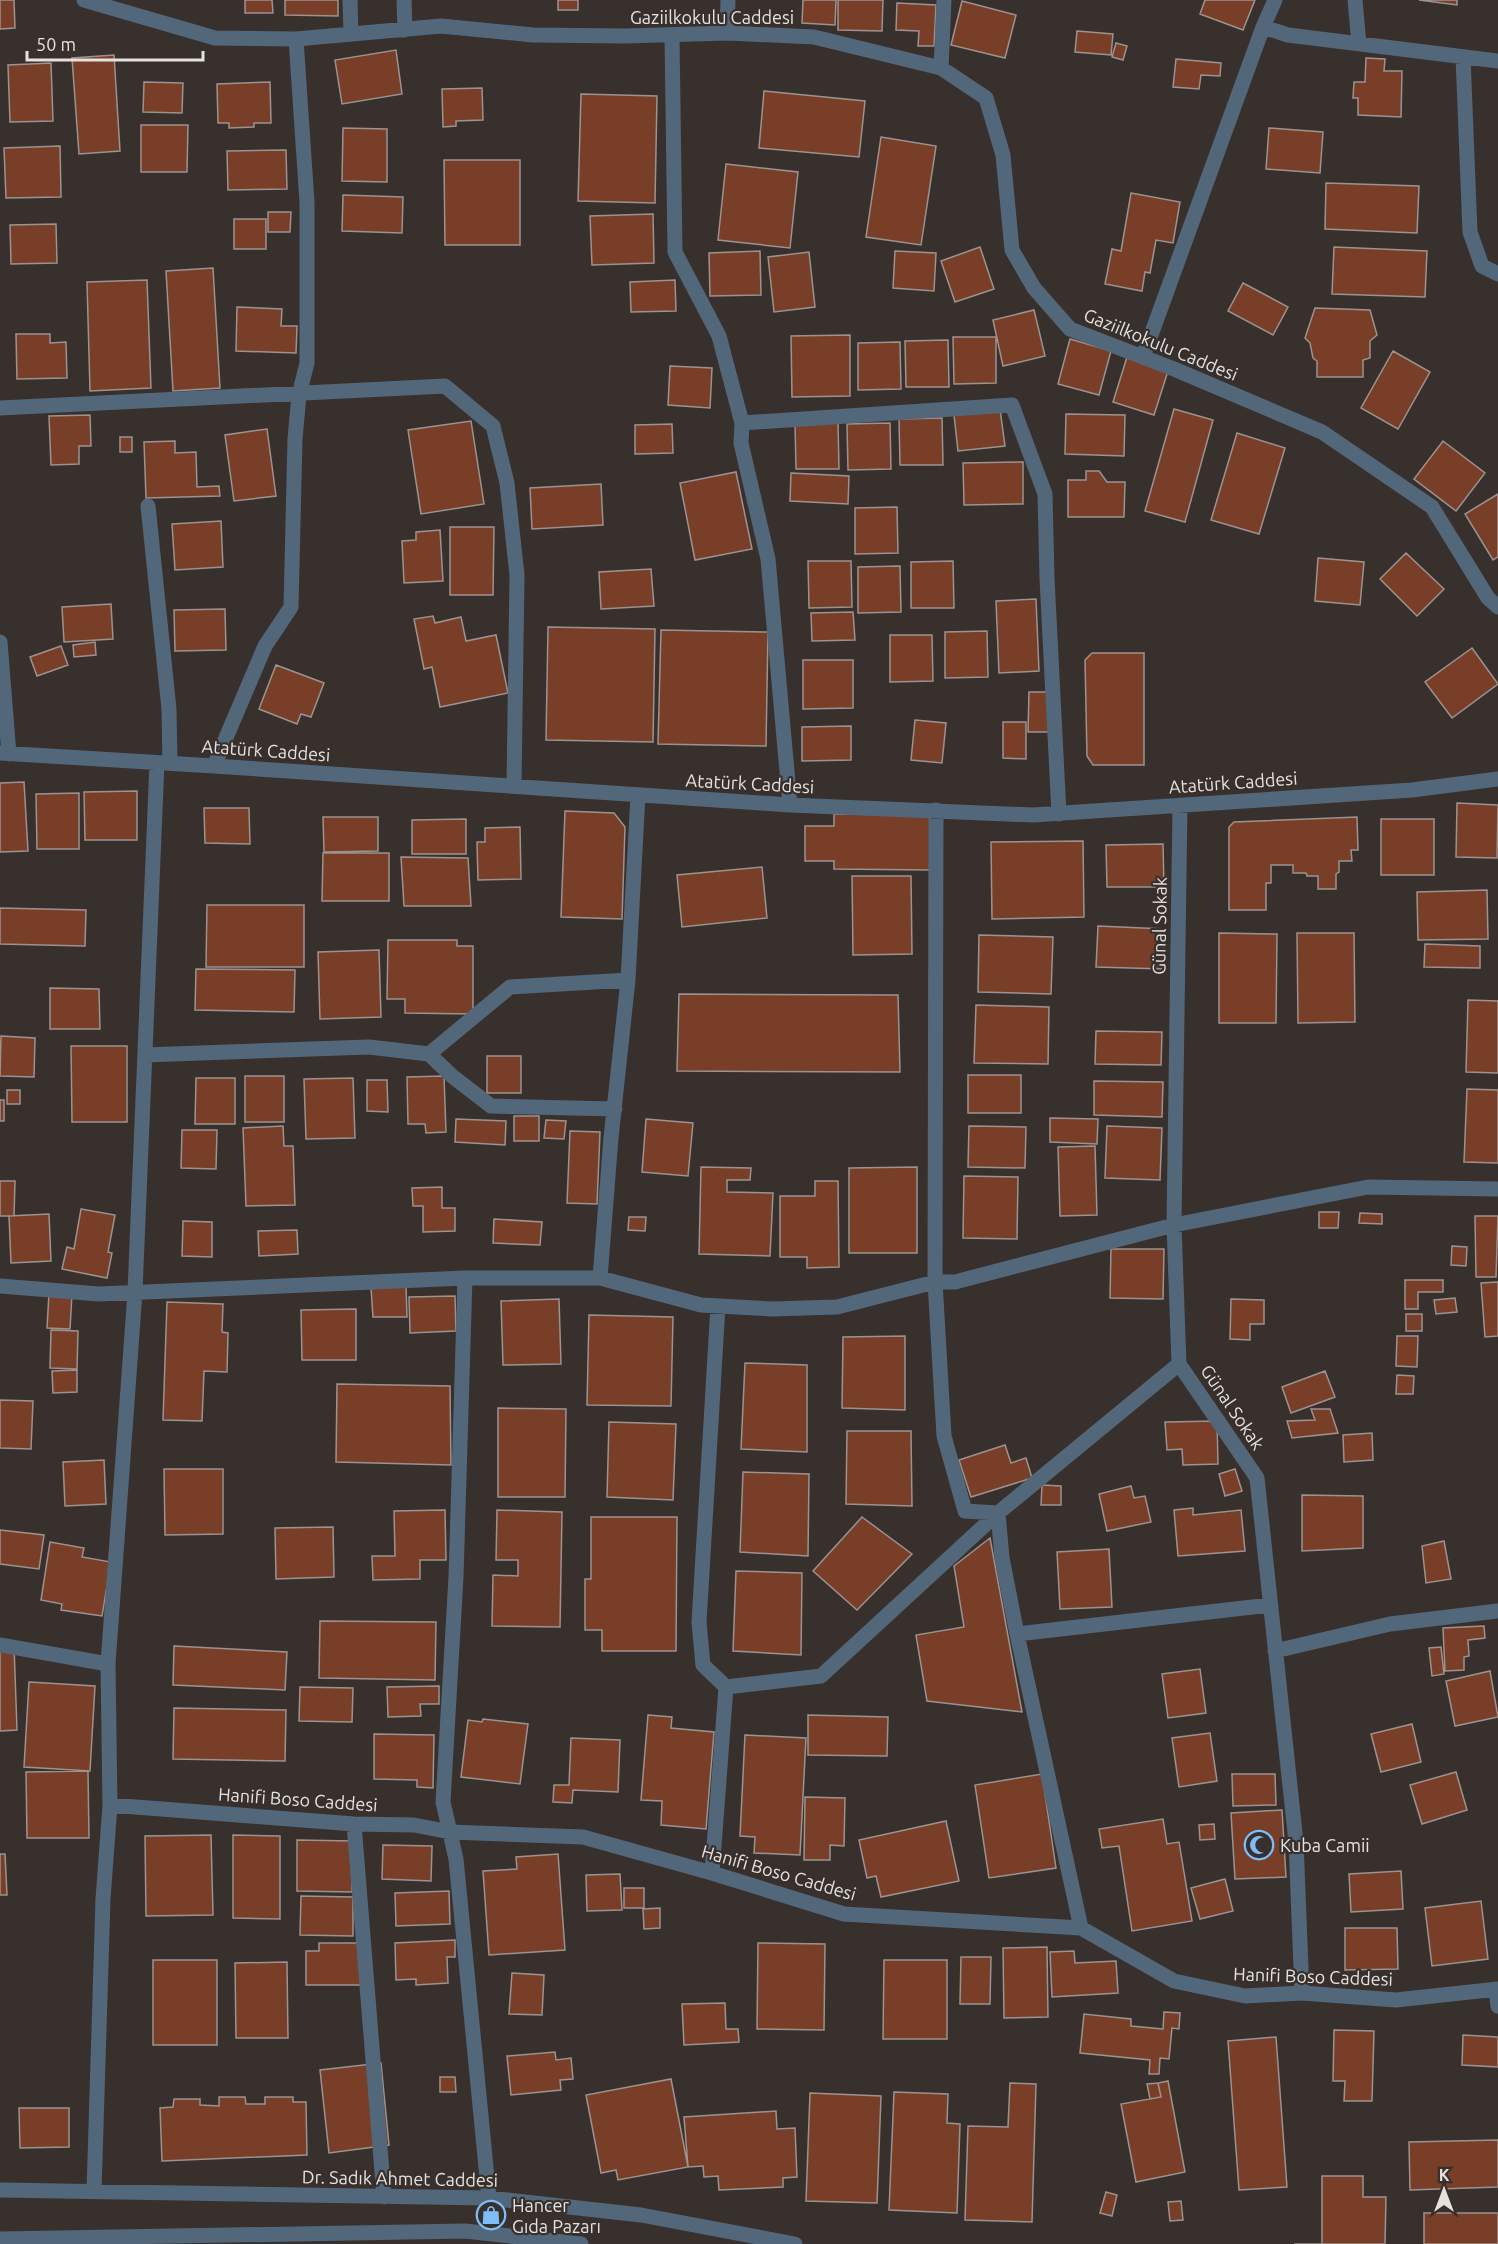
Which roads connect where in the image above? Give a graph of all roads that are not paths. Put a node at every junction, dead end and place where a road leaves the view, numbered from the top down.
1 (84, 0) edge
2 (350, 0) edge
3 (404, 0) edge
4 (728, 0) edge
5 (944, 0) edge
6 (1275, 0) edge
7 (1354, 0) edge
8 (1263, 27) junction
9 (405, 30) junction
10 (727, 33) junction
11 (351, 34) junction
12 (672, 35) junction
13 (296, 39) junction
14 (1359, 44) junction
15 (1463, 57) junction
16 (1498, 61) edge
17 (941, 68) junction
18 (1498, 274) edge
19 (1143, 357) junction
20 (298, 395) junction
21 (0, 408) edge
22 (742, 423) junction
23 (148, 506) dead end
24 (1498, 607) edge
25 (0, 642) edge
26 (4, 754) edge
27 (164, 763) junction
28 (214, 765) junction
29 (1498, 779) edge
30 (514, 786) junction
31 (638, 795) junction
32 (790, 805) junction
33 (1180, 805) junction
34 (936, 810) junction
35 (1059, 814) junction
36 (628, 980) junction
37 (429, 1054) junction
38 (145, 1055) junction
39 (615, 1109) junction
40 (1498, 1189) edge
41 (1174, 1225) junction
42 (465, 1278) junction
43 (600, 1278) junction
44 (935, 1282) junction
45 (0, 1286) edge
46 (135, 1292) junction
47 (718, 1306) junction
48 (1179, 1364) junction
49 (998, 1514) junction
50 (1270, 1605) junction
51 (1498, 1611) edge
52 (1017, 1634) junction
53 (0, 1646) edge
54 (1275, 1651) junction
55 (108, 1664) junction
56 (726, 1687) junction
57 (110, 1805) junction
58 (354, 1824) junction
59 (450, 1832) junction
60 (712, 1873) junction
61 (1081, 1928) junction
62 (1497, 1989) edge
63 (1302, 1993) junction
64 (1498, 2006) edge
65 (0, 2190) edge
66 (94, 2192) junction
67 (384, 2197) junction
68 (489, 2198) junction
69 (0, 2239) edge
70 (581, 2244) edge
71 (795, 2244) edge

1 - 13 street, Gaziilkokulu Caddesi
2 - 11 street
3 - 9 street
4 - 10 street
5 - 17 street
6 - 8 street
7 - 14 street
8 - 14 street
8 - 19 street
9 - 11 street, Gaziilkokulu Caddesi
9 - 12 street, Gaziilkokulu Caddesi
10 - 12 street, Gaziilkokulu Caddesi
10 - 17 street, Gaziilkokulu Caddesi
11 - 13 street, Gaziilkokulu Caddesi
12 - 22 street
13 - 20 street
14 - 15 street
15 - 16 street
15 - 18 street
17 - 19 street, Gaziilkokulu Caddesi
19 - 24 street, Gaziilkokulu Caddesi
20 - 21 street
20 - 28 street
20 - 30 street
22 - 32 street
22 - 35 street
23 - 27 street
25 - 26 street
26 - 27 street, Atatürk Caddesi
27 - 28 street, Atatürk Caddesi
27 - 38 street
28 - 30 street, Atatürk Caddesi
29 - 33 street, Atatürk Caddesi
30 - 31 street, Atatürk Caddesi
31 - 32 street, Atatürk Caddesi
31 - 36 street
32 - 34 street, Atatürk Caddesi
33 - 35 street, Atatürk Caddesi
33 - 41 street, Günal Sokak
34 - 35 street, Atatürk Caddesi
34 - 44 street
36 - 37 street
36 - 39 street
37 - 38 street
37 - 39 street
38 - 46 street
39 - 43 street
40 - 41 street
41 - 44 street
41 - 48 street, Günal Sokak
42 - 43 street
42 - 46 street
42 - 59 street
43 - 47 street
44 - 47 street
44 - 49 street
45 - 46 street
46 - 55 street
47 - 56 street
48 - 49 street
48 - 50 street, Günal Sokak
49 - 52 street
49 - 56 street
50 - 52 street
50 - 54 street, Günal Sokak
51 - 54 street
52 - 61 street
53 - 55 street
54 - 63 street, Günal Sokak
55 - 57 street
56 - 60 street
57 - 58 street, Hanifi Boso Caddesi
57 - 66 street
58 - 59 street, Hanifi Boso Caddesi
58 - 67 street
59 - 60 street, Hanifi Boso Caddesi
59 - 68 street
60 - 61 street, Hanifi Boso Caddesi
61 - 63 street, Hanifi Boso Caddesi
62 - 63 street, Hanifi Boso Caddesi
62 - 64 street
65 - 66 street, Dr. Sadık Ahmet Caddesi
66 - 67 street, Dr. Sadık Ahmet Caddesi
67 - 68 street, Dr. Sadık Ahmet Caddesi
68 - 71 street, Dr. Sadık Ahmet Caddesi
69 - 70 street

